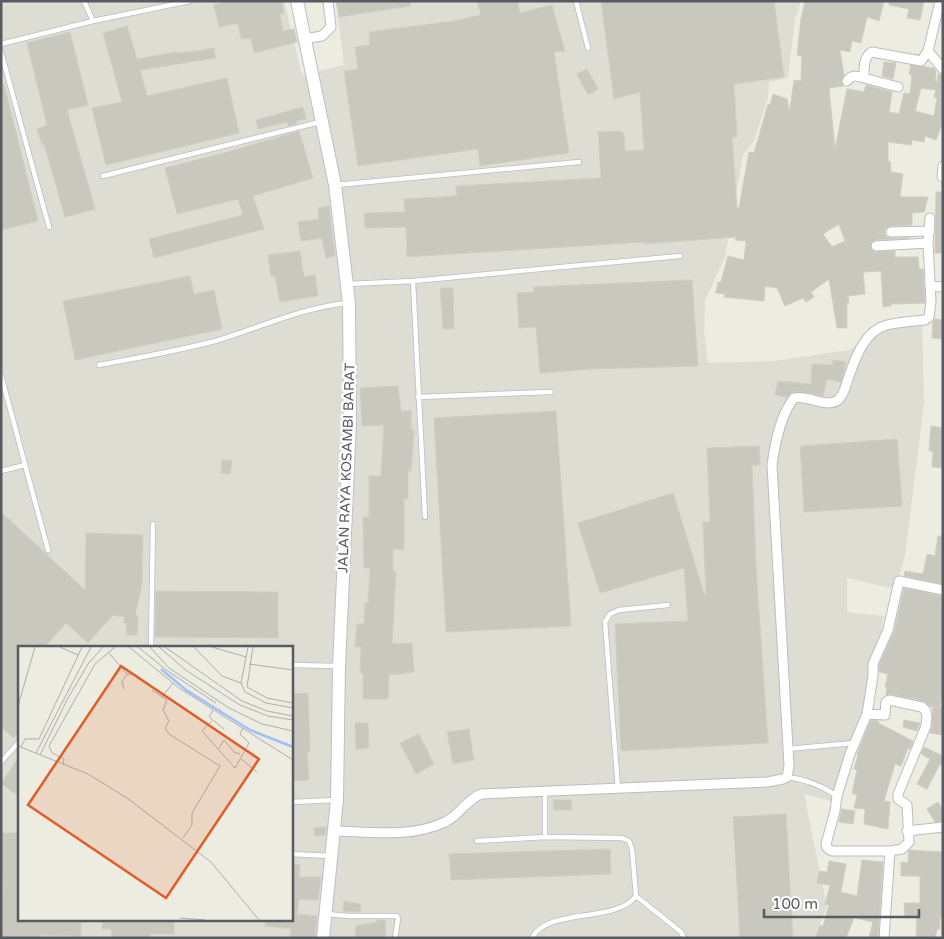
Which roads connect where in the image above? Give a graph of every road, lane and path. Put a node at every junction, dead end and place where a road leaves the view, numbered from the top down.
1 (84, 1) edge
2 (190, 1) edge
3 (296, 1) edge
4 (328, 1) edge
5 (576, 1) edge
6 (940, 1) edge
7 (93, 21) junction
8 (304, 39) junction
9 (1, 44) edge
10 (588, 48) dead end
11 (928, 51) junction
12 (1, 52) edge
13 (943, 70) edge
14 (864, 78) junction
15 (847, 82) dead end
16 (898, 87) dead end
17 (322, 122) junction
18 (579, 162) dead end
19 (943, 166) edge
20 (103, 176) dead end
21 (942, 177) dead end
22 (334, 185) junction
23 (930, 218) dead end
24 (49, 227) dead end
25 (930, 230) junction
26 (891, 232) dead end
27 (928, 243) junction
28 (876, 246) dead end
29 (680, 256) dead end
30 (413, 281) junction
31 (347, 284) junction
32 (930, 286) junction
33 (943, 287) edge
34 (349, 303) junction
35 (99, 365) dead end
36 (1, 375) edge
37 (551, 392) dead end
38 (418, 397) junction
39 (25, 465) junction
40 (1, 471) edge
41 (424, 517) dead end
42 (153, 524) dead end
43 (48, 550) dead end
44 (943, 590) edge
45 (668, 605) dead end
46 (150, 646) edge
47 (292, 665) edge
48 (339, 666) junction
49 (867, 714) junction
50 (854, 742) junction
51 (18, 743) edge
52 (788, 749) junction
53 (1, 762) edge
54 (787, 777) junction
55 (618, 788) junction
56 (545, 791) junction
57 (834, 794) dead end
58 (337, 800) junction
59 (292, 802) edge
60 (943, 827) edge
61 (335, 831) junction
62 (907, 831) junction
63 (545, 837) junction
64 (477, 841) dead end
65 (890, 850) junction
66 (292, 854) edge
67 (332, 856) junction
68 (636, 896) junction
69 (326, 914) junction
70 (323, 938) edge
71 (395, 938) edge
72 (532, 938) edge
73 (684, 938) edge
74 (884, 938) edge

1 - 7 lane
2 - 7 lane
3 - 8 main road, JALAN RAYA KOSAMBI BARAT
4 - 8 street
5 - 10 lane
6 - 11 street
7 - 9 lane
8 - 17 main road, JALAN RAYA KOSAMBI BARAT
11 - 13 street
11 - 14 street
12 - 24 lane
14 - 15 street
14 - 16 street
17 - 20 lane
17 - 22 main road, JALAN RAYA KOSAMBI BARAT
18 - 22 lane
19 - 21 street
22 - 31 main road, JALAN RAYA KOSAMBI BARAT
23 - 25 street
25 - 26 street
25 - 27 street
27 - 28 street
27 - 32 street
29 - 30 lane
30 - 31 lane
30 - 38 lane
31 - 34 main road, JALAN RAYA KOSAMBI BARAT
32 - 33 street
32 - 52 street
34 - 35 lane
34 - 48 main road, JALAN RAYA KOSAMBI BARAT
36 - 39 lane
37 - 38 lane
38 - 41 lane
39 - 40 lane
39 - 43 lane
42 - 46 lane
44 - 49 street
45 - 55 lane
47 - 48 lane
48 - 58 main road, JALAN RAYA KOSAMBI BARAT
49 - 50 street
49 - 62 street
50 - 52 lane
50 - 65 street
51 - 53 lane
52 - 54 street
54 - 55 street
54 - 57 lane
55 - 56 street
56 - 61 street
56 - 63 lane
58 - 59 lane
58 - 61 main road, JALAN RAYA KOSAMBI BARAT
60 - 62 street
61 - 67 main road, JALAN RAYA KOSAMBI BARAT
62 - 65 street
63 - 64 lane
63 - 68 lane
65 - 74 street
66 - 67 lane
67 - 69 main road, JALAN RAYA KOSAMBI BARAT
68 - 72 lane
68 - 73 lane
69 - 70 main road, JALAN RAYA KOSAMBI BARAT
69 - 71 lane

